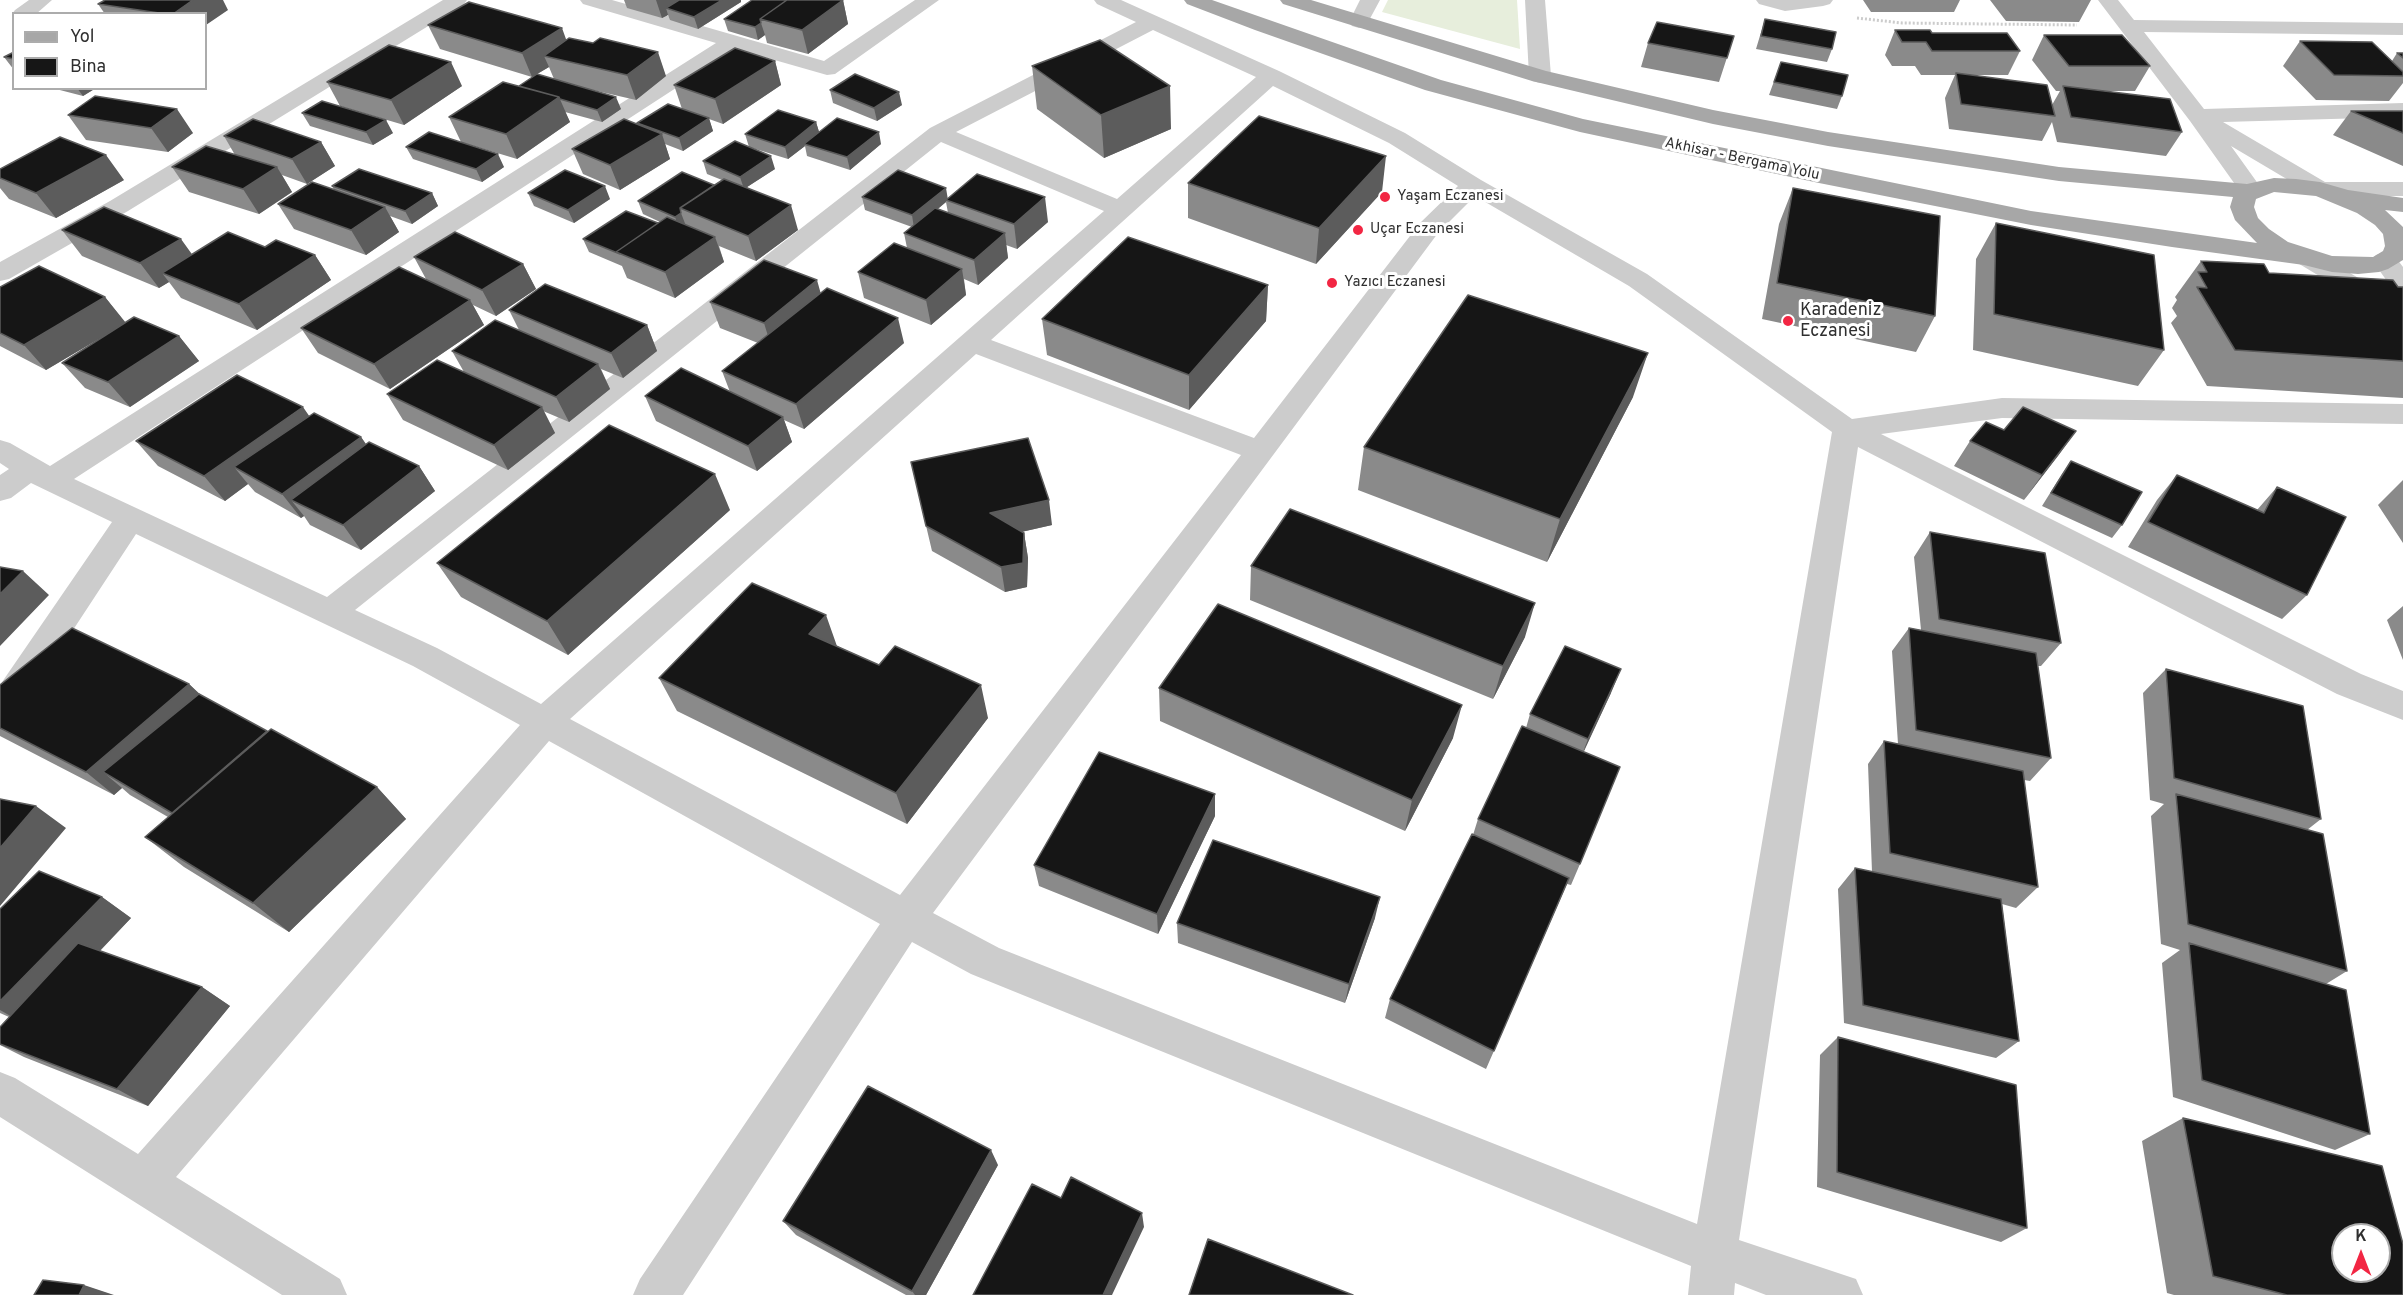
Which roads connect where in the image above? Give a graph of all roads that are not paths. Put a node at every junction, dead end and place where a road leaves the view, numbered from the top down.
1 (42, 0) edge
2 (457, 0) edge
3 (590, 0) edge
4 (929, 0) edge
5 (1104, 0) edge
6 (1194, 0) edge
7 (1290, 0) edge
8 (1370, 0) edge
9 (1535, 0) edge
10 (1823, 0) edge
11 (2108, 0) edge
12 (1776, 2) edge
13 (25, 12) edge
14 (1153, 22) junction
15 (1359, 22) junction
16 (2128, 26) junction
17 (2403, 29) edge
18 (733, 42) junction
19 (1271, 76) junction
20 (1540, 76) junction
21 (2403, 110) edge
22 (2198, 116) junction
23 (938, 133) junction
24 (1473, 185) junction
25 (2320, 189) junction
26 (2403, 189) edge
27 (2252, 192) junction
28 (2344, 197) junction
29 (2403, 205) edge
30 (1120, 209) junction
31 (2305, 257) junction
32 (2394, 260) edge
33 (0, 273) edge
34 (2403, 285) edge
35 (2403, 315) edge
36 (970, 342) junction
37 (2403, 414) edge
38 (1847, 429) junction
39 (1260, 451) junction
40 (27, 466) edge
41 (0, 490) edge
42 (132, 518) junction
43 (330, 612) junction
44 (2403, 706) edge
45 (0, 713) edge
46 (544, 722) junction
47 (906, 918) junction
48 (0, 1093) edge
49 (143, 1182) junction
50 (1715, 1253) junction
51 (324, 1295) edge
52 (656, 1295) edge
53 (1711, 1295) edge
54 (1840, 1295) edge

1 - 13 street
2 - 33 street
3 - 18 street
4 - 18 street
5 - 14 street
6 - 31 main road, Akhisar - Bergama Yolu
7 - 15 main road, Akhisar - Bergama Yolu
8 - 15 street
9 - 20 street
10 - 12 street
11 - 16 street
14 - 19 street
14 - 23 street
15 - 20 main road, Akhisar - Bergama Yolu
16 - 17 street
16 - 22 street
18 - 40 street
19 - 24 street
19 - 30 street
20 - 27 main road, Akhisar - Bergama Yolu
21 - 22 street
22 - 25 street
22 - 27 street
23 - 30 street
23 - 43 street
24 - 38 street
24 - 39 street
25 - 26 street
25 - 27 main road, Akhisar - Bergama Yolu
25 - 28 main road, Akhisar - Bergama Yolu
27 - 31 main road, Akhisar - Bergama Yolu
28 - 29 main road, Akhisar - Bergama Yolu
28 - 32 main road, Akhisar - Bergama Yolu
30 - 36 street
31 - 32 main road, Akhisar - Bergama Yolu
31 - 35 street
32 - 34 street
36 - 39 street
36 - 46 street
37 - 38 street
38 - 44 street
38 - 50 street
39 - 47 street
40 - 41 street
40 - 42 street
42 - 43 street
42 - 45 street
43 - 46 street
46 - 47 street
46 - 49 street
47 - 50 street
47 - 52 street
48 - 49 street
49 - 51 street
50 - 53 street
50 - 54 street

